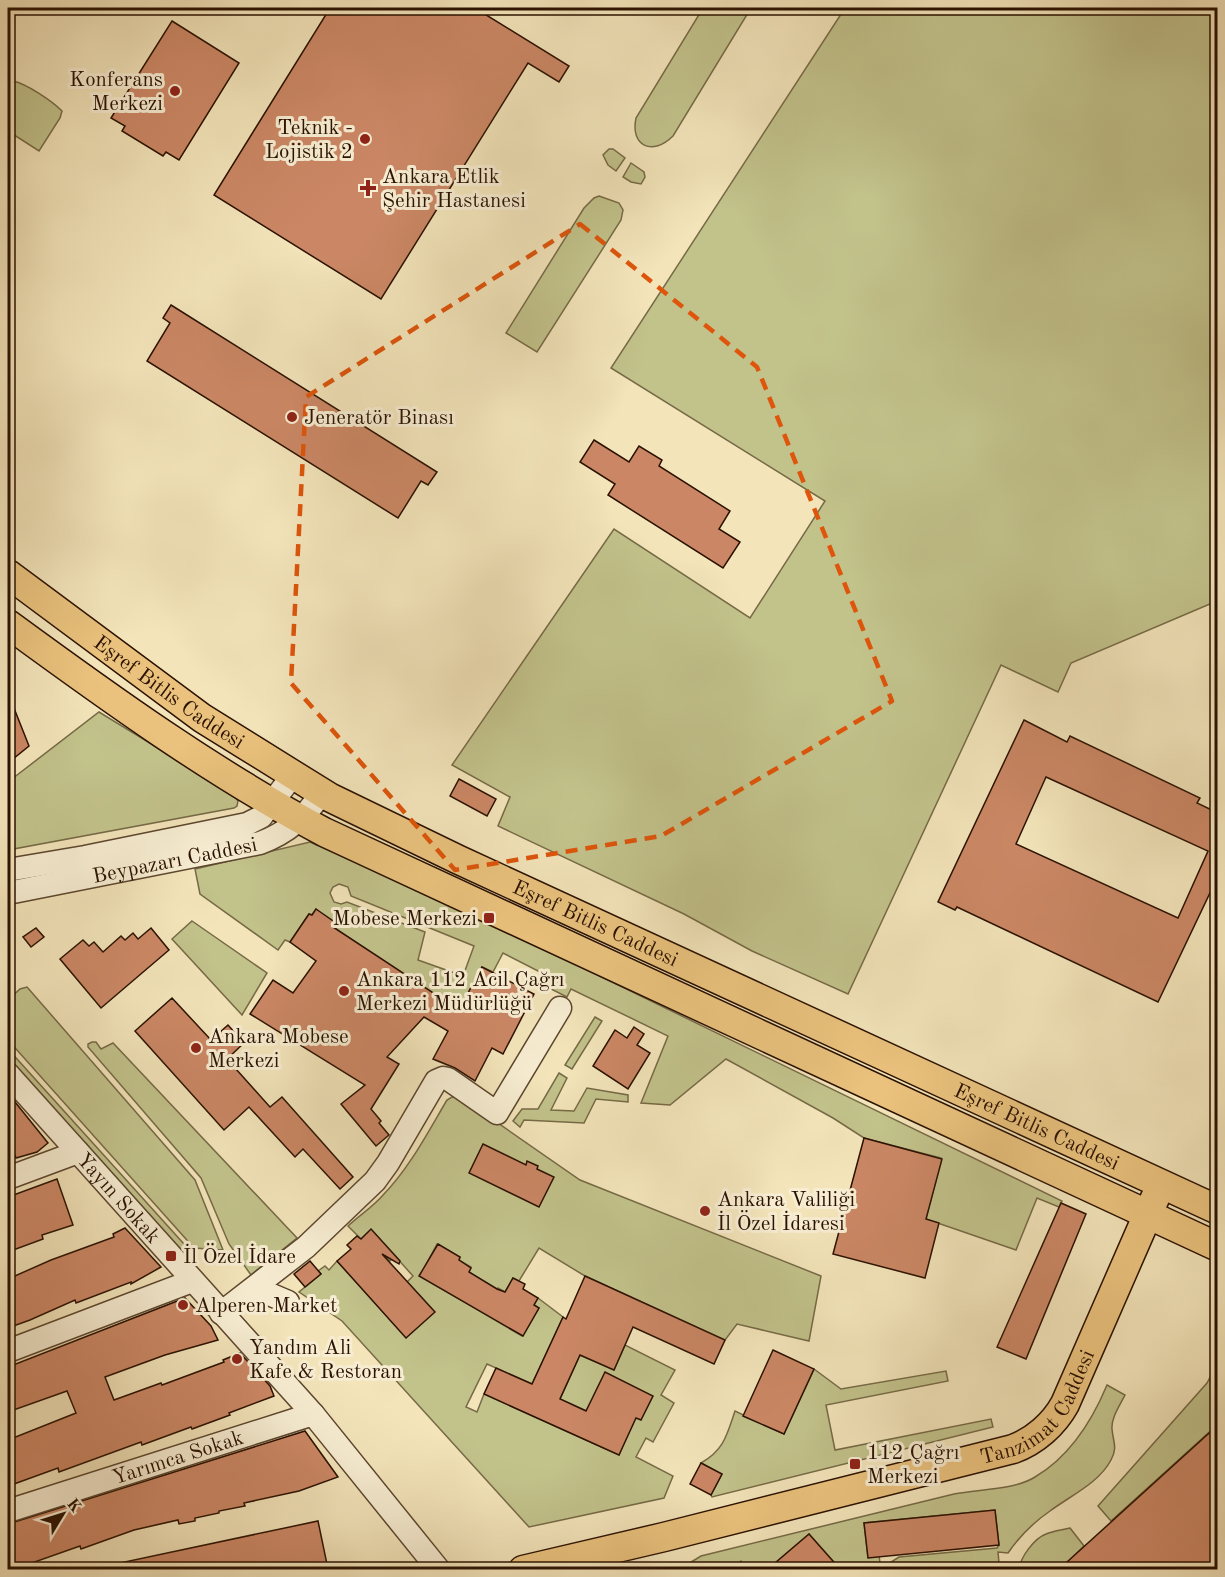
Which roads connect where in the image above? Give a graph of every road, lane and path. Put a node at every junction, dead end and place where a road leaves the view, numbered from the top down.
1 (8, 574) edge
2 (8, 624) edge
3 (293, 775) junction
4 (322, 792) junction
5 (273, 803) junction
6 (300, 820) junction
7 (8, 870) edge
8 (8, 893) edge
9 (560, 1008) dead end
10 (8, 1074) edge
11 (78, 1152) junction
12 (8, 1178) edge
13 (1161, 1185) junction
14 (1218, 1210) edge
15 (1147, 1215) junction
16 (1218, 1247) edge
17 (192, 1281) junction
18 (255, 1288) junction
19 (288, 1302) dead end
20 (221, 1313) junction
21 (8, 1350) edge
22 (313, 1414) junction
23 (8, 1511) edge
24 (439, 1569) edge
25 (523, 1569) edge

1 - 3 main road, Eşref Bitlis Caddesi
2 - 5 main road, Eşref Bitlis Caddesi
3 - 4 main road, Eşref Bitlis Caddesi
3 - 5 street, Beypazarı Caddesi
4 - 6 street, Beypazarı Caddesi
4 - 13 main road, Eşref Bitlis Caddesi
5 - 6 main road, Eşref Bitlis Caddesi
5 - 7 street, Beypazarı Caddesi
6 - 8 street, Beypazarı Caddesi
6 - 15 main road, Eşref Bitlis Caddesi
9 - 18 street
10 - 11 street, Yayın Sokak
11 - 12 street
11 - 17 street, Yayın Sokak
13 - 14 main road, Eşref Bitlis Caddesi
13 - 15 main road, Tanzimat Caddesi
15 - 16 main road, Eşref Bitlis Caddesi
15 - 25 main road, Tanzimat Caddesi
17 - 20 street, Yayın Sokak
17 - 21 street
18 - 19 street
18 - 20 street
20 - 22 street, Yayın Sokak
22 - 23 street, Yarımca Sokak
22 - 24 street, Yayın Sokak

